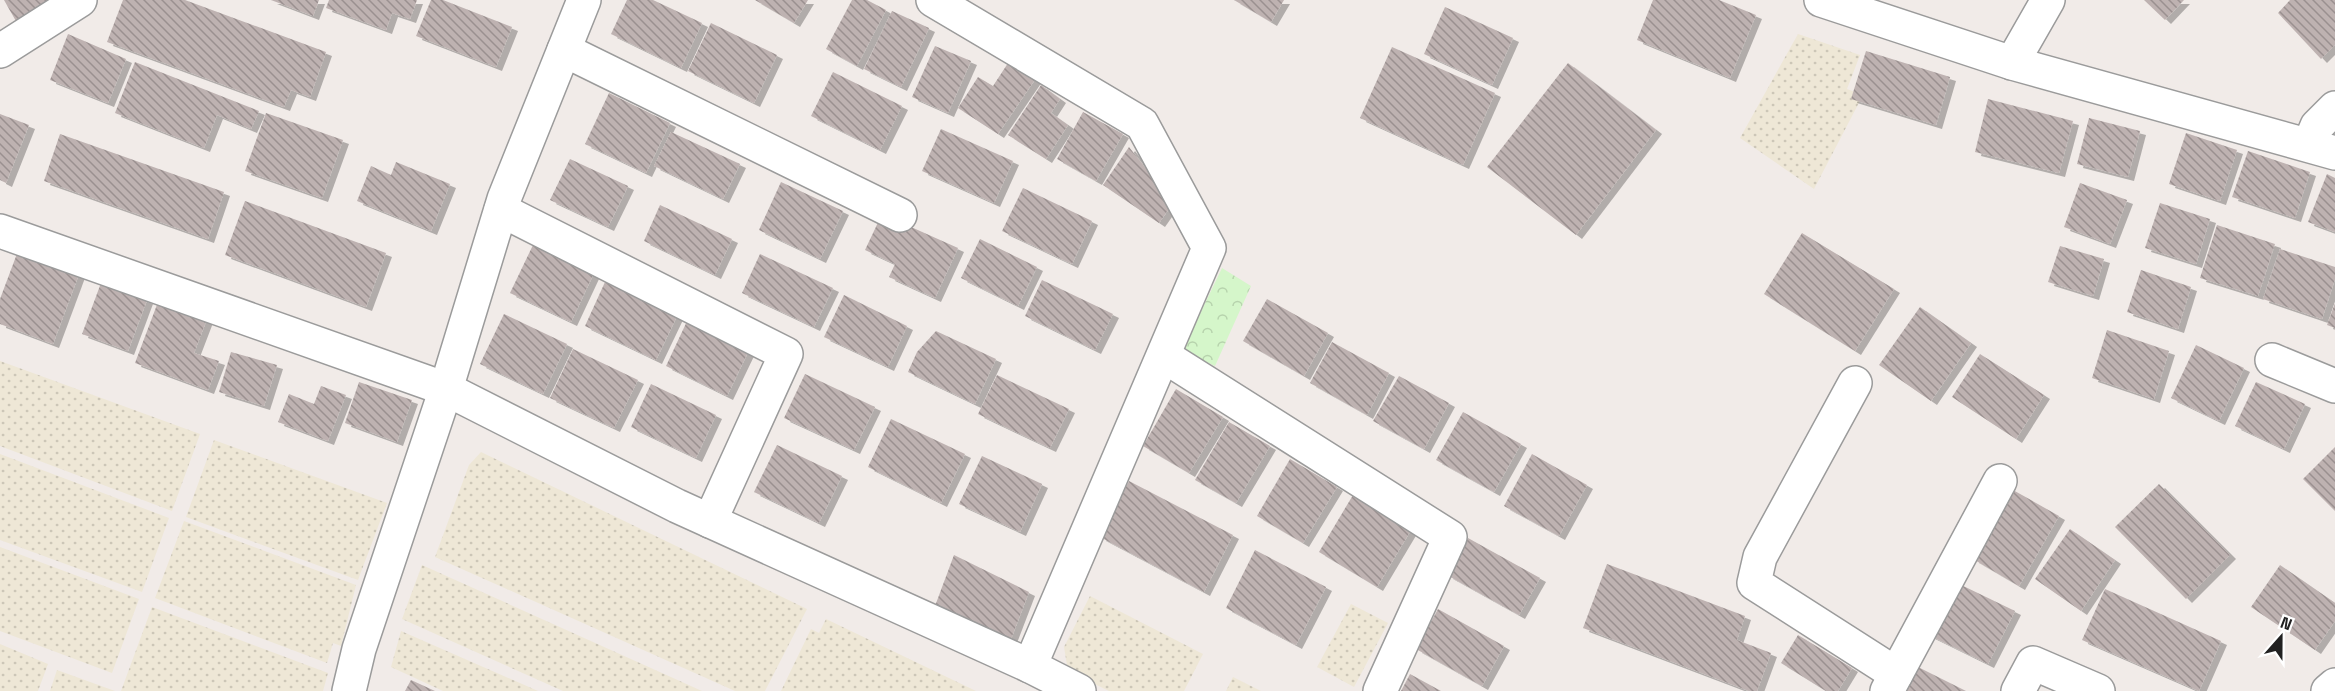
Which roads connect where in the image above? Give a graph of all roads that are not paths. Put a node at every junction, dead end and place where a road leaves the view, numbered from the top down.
1 (81, 0) edge
2 (584, 0) edge
3 (933, 0) edge
4 (1821, 0) edge
5 (2048, 0) edge
6 (564, 50) junction
7 (0, 51) edge
8 (2012, 63) junction
9 (2335, 108) edge
10 (2322, 149) edge
11 (501, 210) junction
12 (900, 215) dead end
13 (0, 231) edge
14 (1164, 356) junction
15 (2272, 360) dead end
16 (1855, 383) dead end
17 (2335, 386) edge
18 (446, 389) junction
19 (2000, 482) dead end
20 (710, 521) junction
21 (1030, 666) junction
22 (1891, 683) edge
23 (2335, 685) edge
24 (348, 691) edge
25 (1079, 691) edge
26 (1380, 691) edge
27 (2018, 691) edge
28 (2098, 691) edge
29 (2328, 691) edge

1 - 7 street
2 - 6 street
3 - 14 street
4 - 8 street
5 - 8 street
6 - 11 street
6 - 12 street
8 - 10 street
9 - 10 street
11 - 18 street
11 - 20 street
13 - 18 street
14 - 21 street
14 - 26 street
15 - 17 street
16 - 22 street
18 - 20 street
18 - 24 street
19 - 22 street
20 - 21 street
21 - 25 street
23 - 29 street
27 - 28 street

